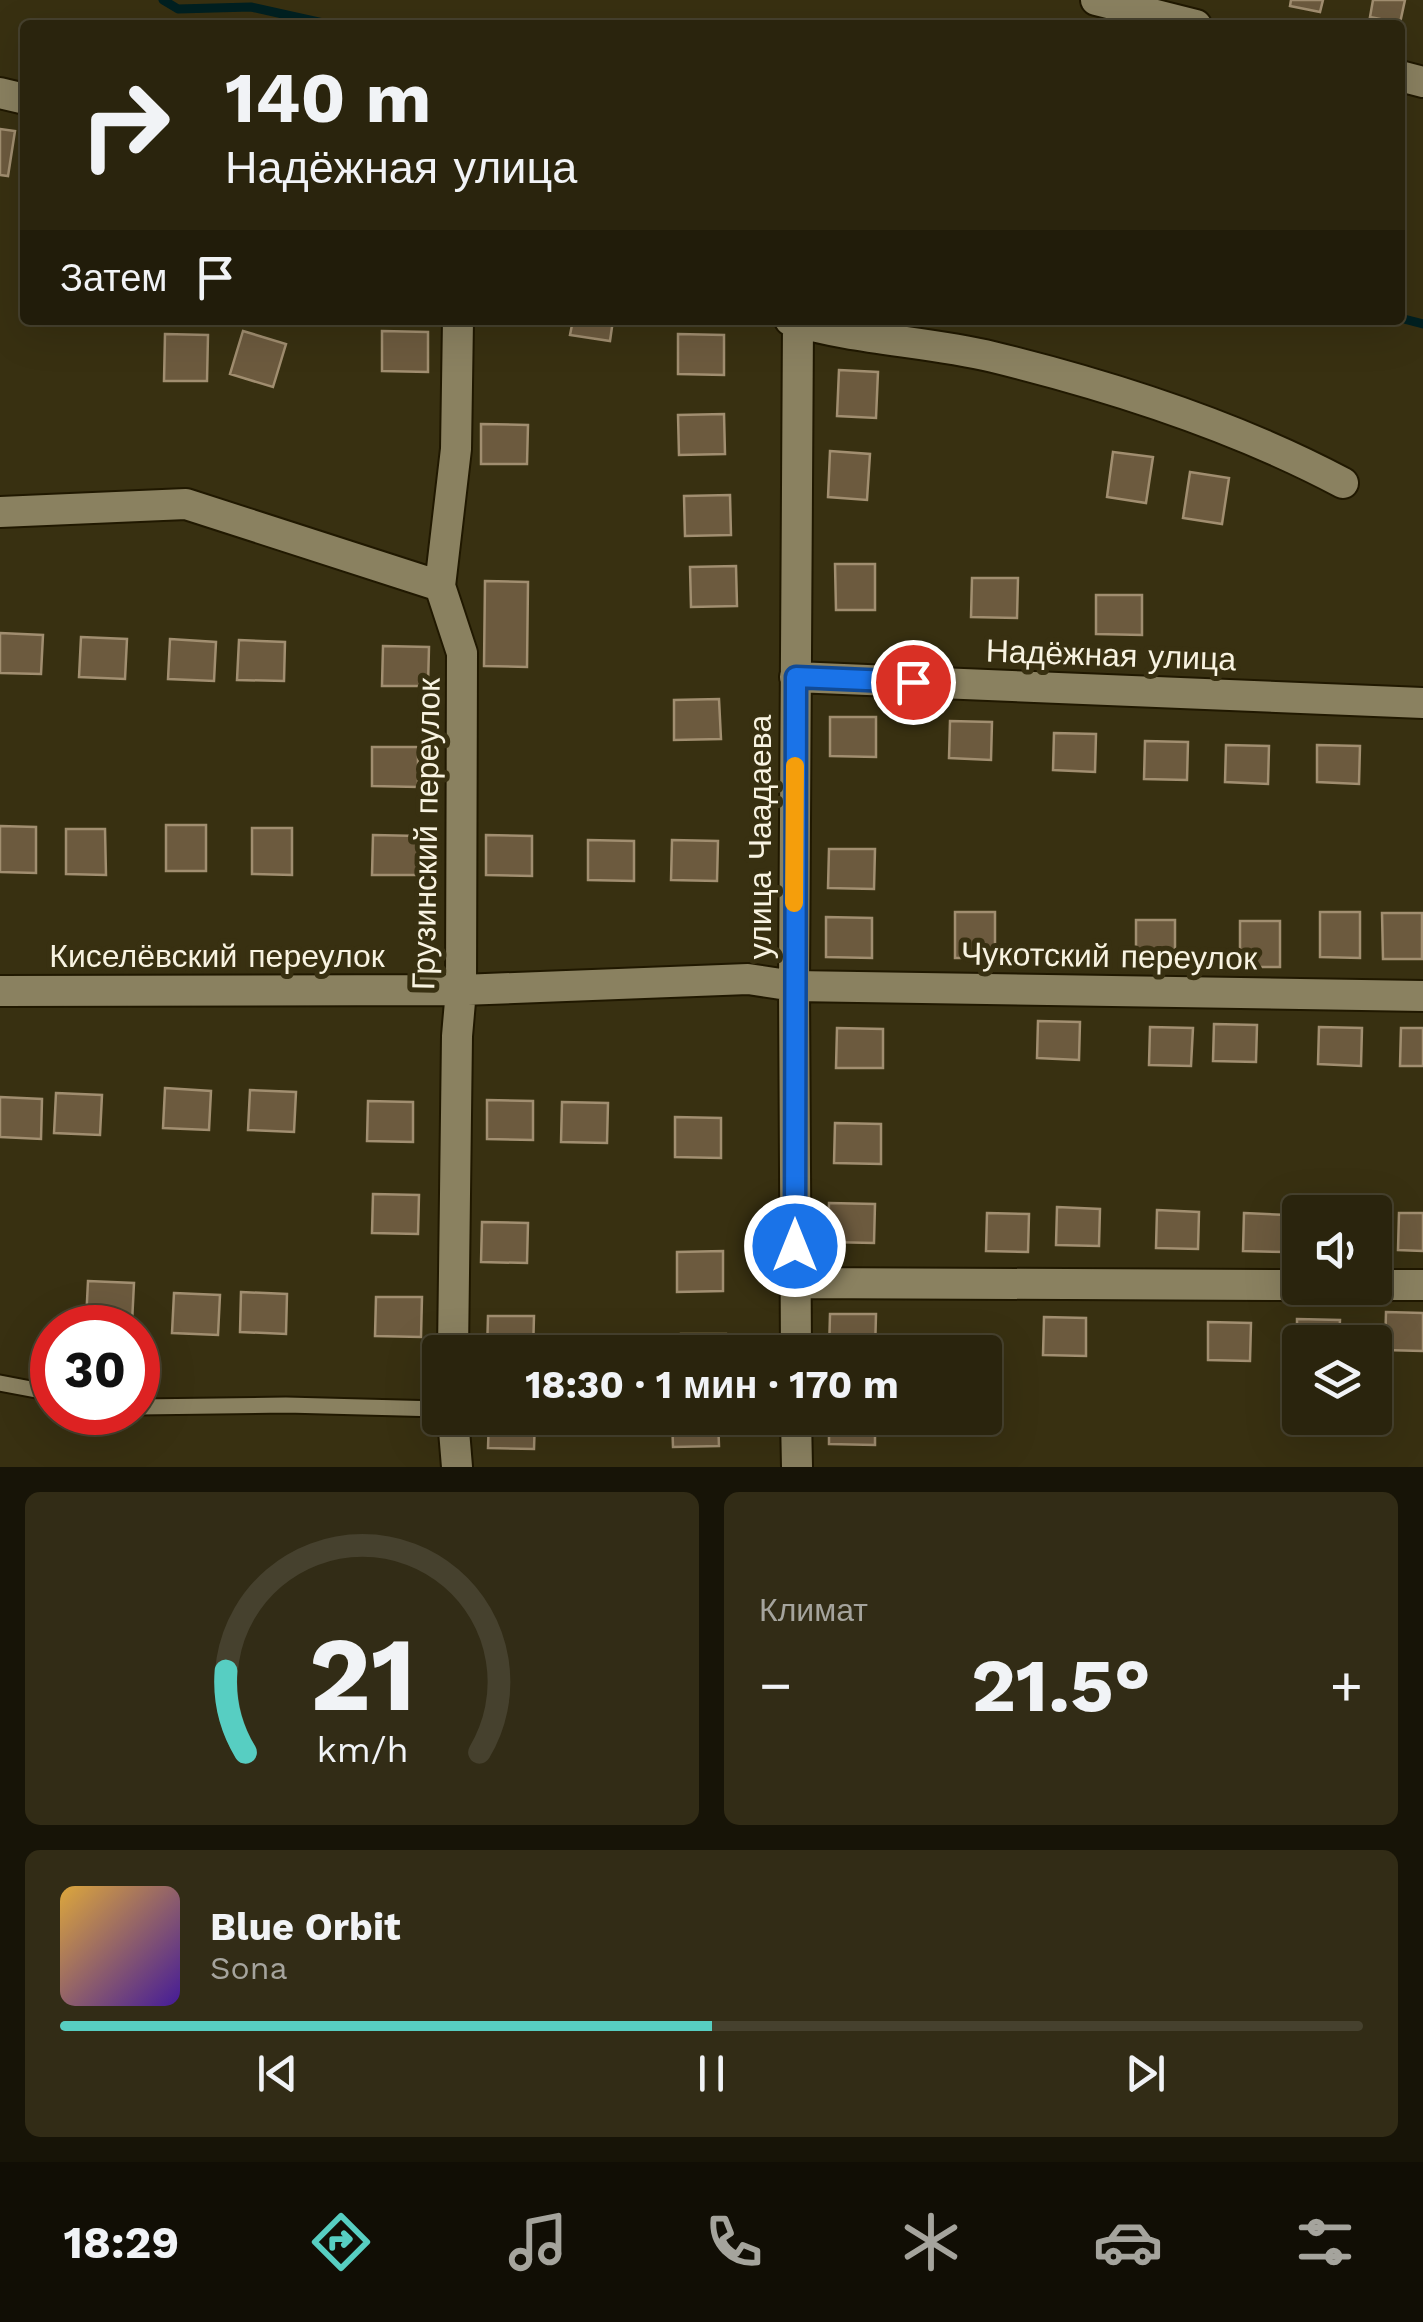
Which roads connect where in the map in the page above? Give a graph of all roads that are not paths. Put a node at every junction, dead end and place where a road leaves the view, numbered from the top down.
1 (1096, 0) edge
2 (1176, 20) edge
3 (458, 325) edge
4 (794, 325) edge
5 (816, 325) edge
6 (1343, 483) dead end
7 (0, 512) edge
8 (440, 586) junction
9 (796, 677) junction
10 (1423, 703) edge
11 (794, 986) junction
12 (461, 990) junction
13 (0, 991) edge
14 (1423, 996) edge
15 (796, 1283) junction
16 (1282, 1285) edge
17 (1392, 1285) edge
18 (1423, 1285) edge
19 (453, 1335) edge
20 (796, 1335) edge
21 (0, 1383) edge
22 (30, 1389) edge
23 (160, 1408) edge
24 (422, 1409) edge
25 (455, 1435) edge
26 (796, 1435) edge
27 (458, 1467) edge
28 (797, 1467) edge

1 - 2 street
3 - 8 street, Грузинский переулок
4 - 9 street, улица Чаадаева
5 - 6 street
7 - 8 street
8 - 12 street, Грузинский переулок
9 - 10 street, Надёжная улица
9 - 11 street, улица Чаадаева
11 - 12 street, Киселёвский переулок
11 - 14 street, Чукотский переулок
11 - 15 street, улица Чаадаева
12 - 13 street, Киселёвский переулок
12 - 19 street, Грузинский переулок
15 - 16 street
15 - 20 street, улица Чаадаева
17 - 18 street
21 - 22 lane
23 - 24 lane
25 - 27 street
26 - 28 street

